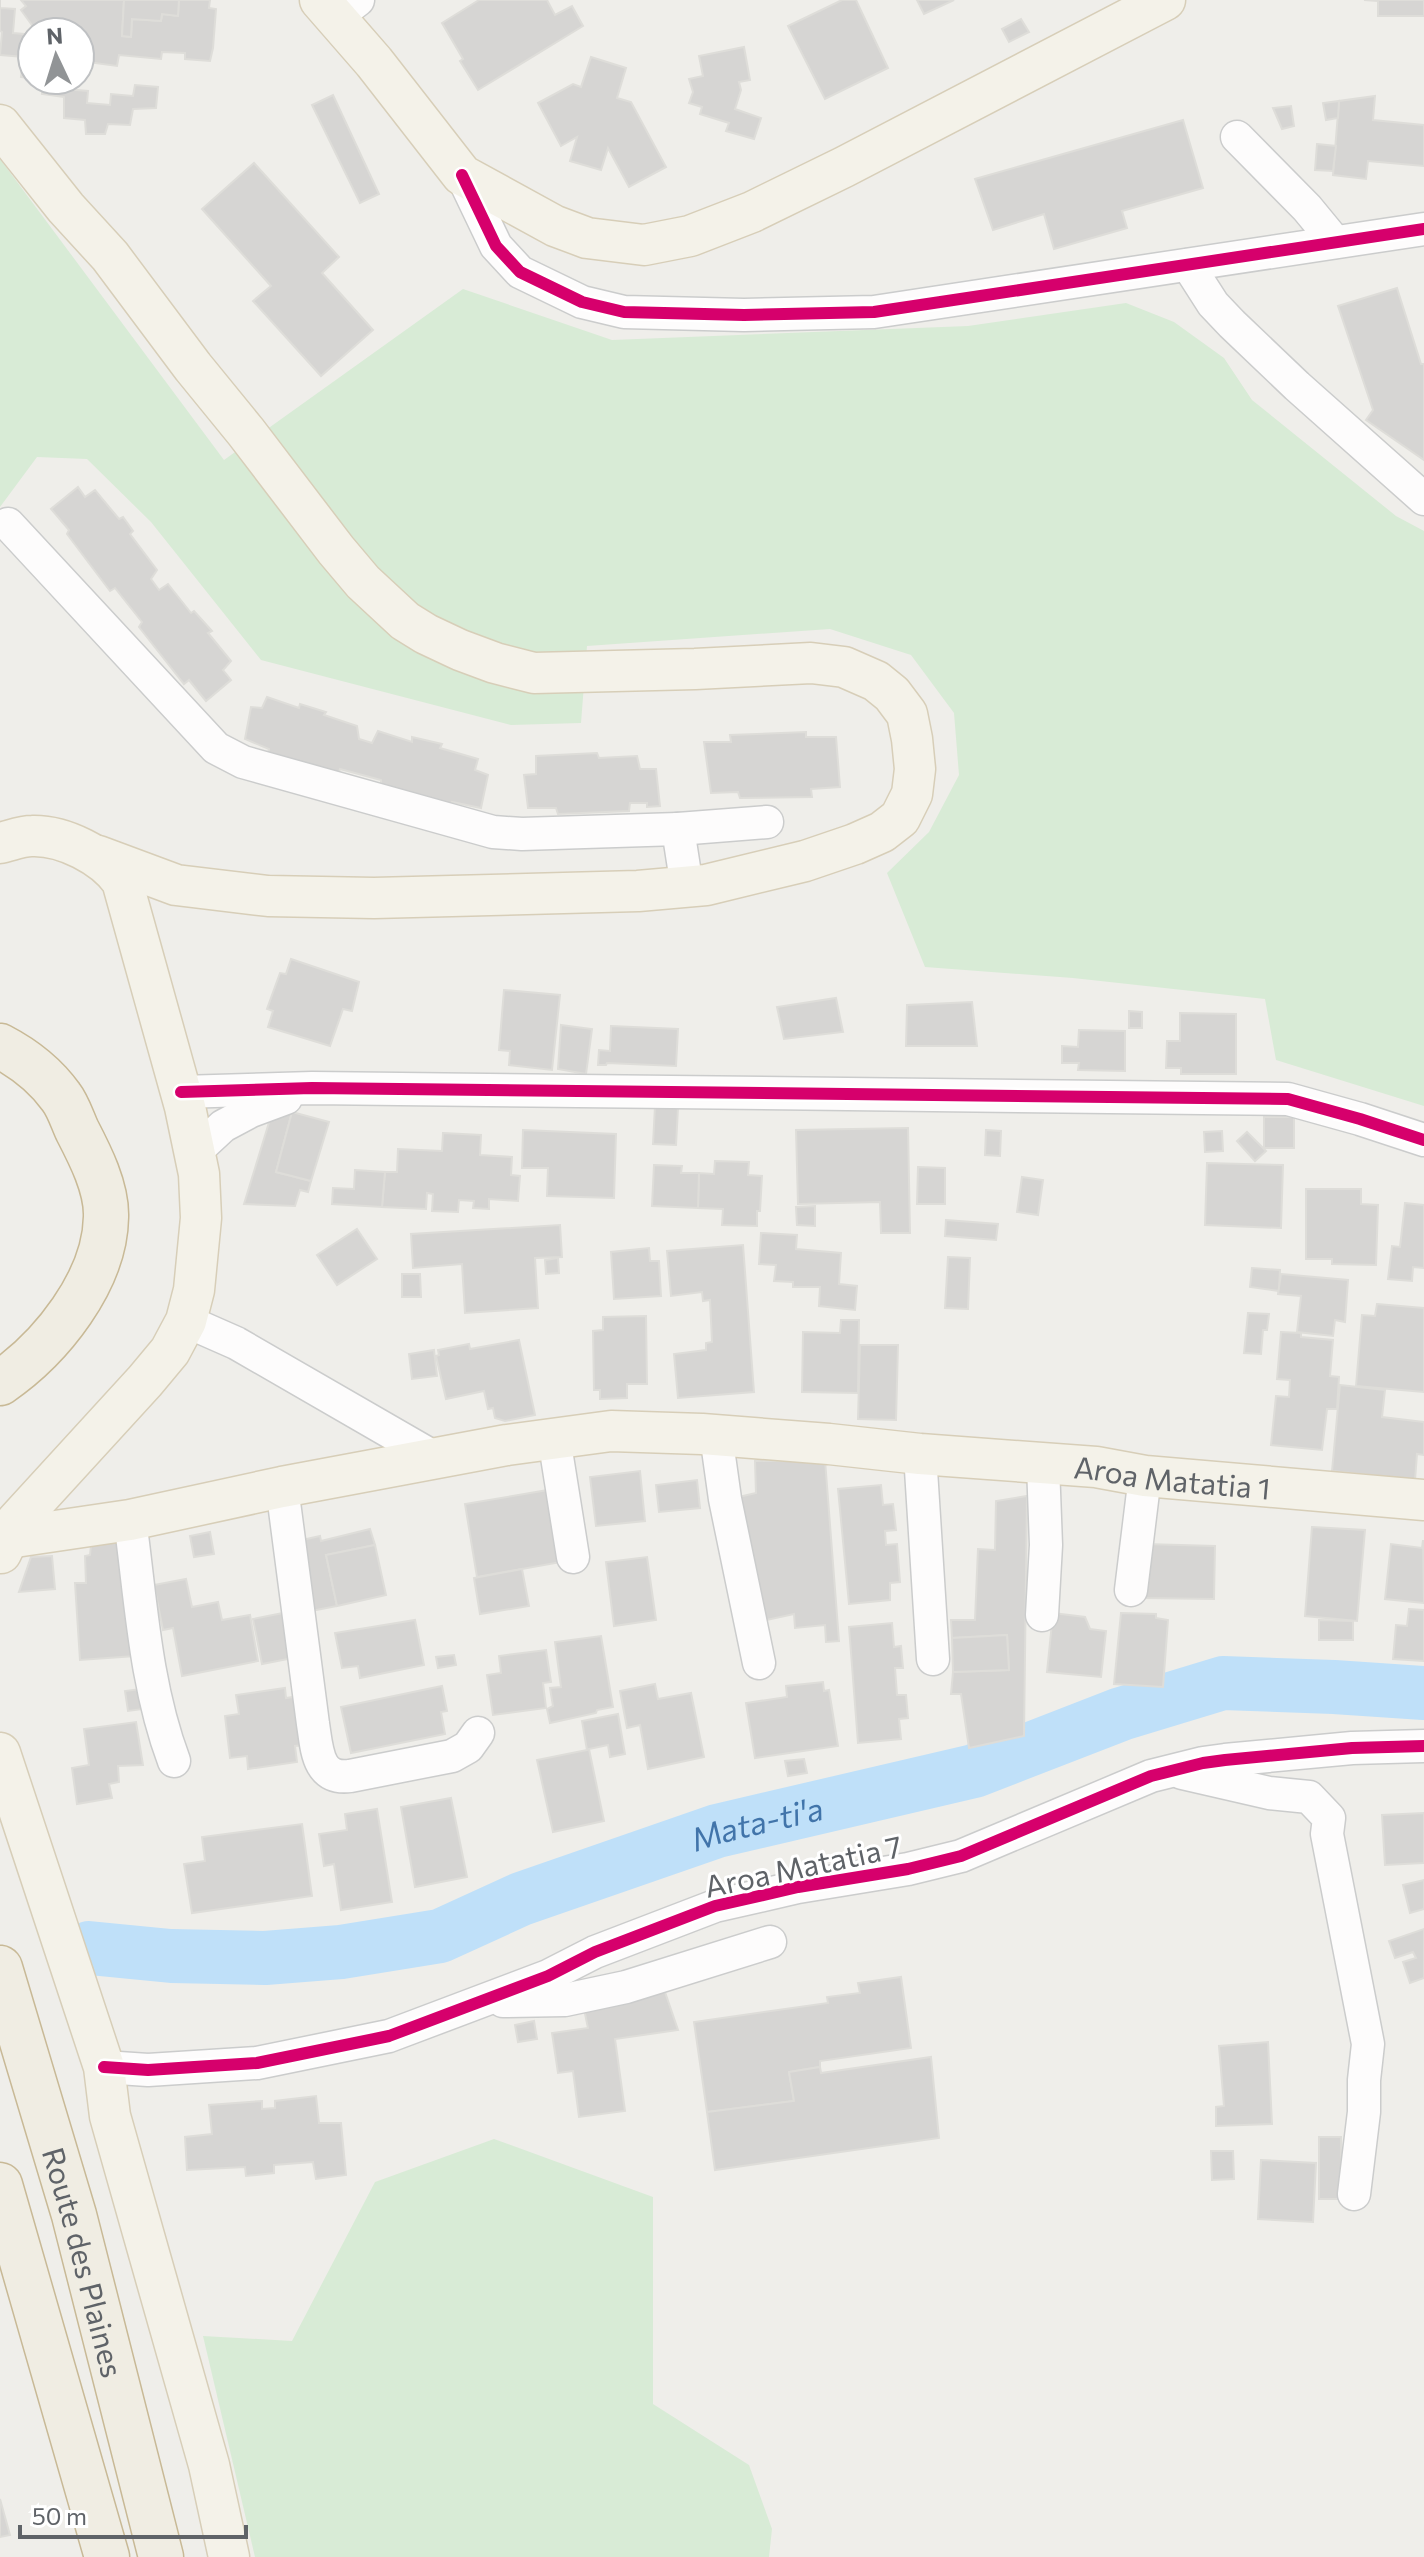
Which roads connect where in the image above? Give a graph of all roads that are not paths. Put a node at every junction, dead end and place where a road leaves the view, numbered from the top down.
1 (1165, 0) edge
2 (338, 6) edge
3 (0, 125) edge
4 (1237, 137) dead end
5 (462, 175) junction
6 (1424, 229) edge
7 (1335, 242) junction
8 (1188, 265) junction
9 (1424, 499) edge
10 (8, 524) dead end
11 (767, 822) dead end
12 (678, 829) junction
13 (0, 843) edge
14 (98, 856) junction
15 (687, 887) junction
16 (0, 1046) edge
17 (312, 1088) junction
18 (181, 1092) junction
19 (1424, 1140) edge
20 (195, 1152) junction
21 (186, 1321) junction
22 (0, 1383) edge
23 (716, 1435) junction
24 (554, 1438) junction
25 (920, 1454) junction
26 (437, 1459) junction
27 (1043, 1465) junction
28 (1145, 1476) junction
29 (282, 1487) junction
30 (1424, 1500) edge
31 (130, 1520) junction
32 (4, 1546) edge
33 (573, 1557) dead end
34 (1131, 1590) dead end
35 (1042, 1615) dead end
36 (933, 1659) dead end
37 (759, 1663) dead end
38 (478, 1733) dead end
39 (1424, 1746) edge
40 (0, 1753) edge
41 (174, 1761) dead end
42 (1171, 1770) junction
43 (770, 1942) dead end
44 (5, 1985) edge
45 (491, 1997) junction
46 (104, 2067) junction
47 (0, 2185) edge
48 (1354, 2194) dead end
49 (107, 2557) edge
50 (161, 2557) edge
51 (229, 2557) edge

1 - 5 main road
2 - 5 main road
3 - 15 main road
4 - 7 street
5 - 8 street
6 - 7 street
7 - 8 street
8 - 9 street
10 - 12 street
11 - 12 street
12 - 15 street
13 - 14 main road
14 - 15 main road
14 - 18 main road
16 - 22 highway
17 - 18 street
17 - 19 street
17 - 20 street
18 - 20 main road
20 - 21 main road
21 - 26 street
21 - 32 main road
23 - 24 main road, Aroa Matatia 1
23 - 25 main road, Aroa Matatia 1
23 - 37 street
24 - 26 main road, Aroa Matatia 1
24 - 33 street
25 - 27 main road, Aroa Matatia 1
25 - 36 street
26 - 29 main road, Aroa Matatia 1
27 - 28 main road, Aroa Matatia 1
27 - 35 street
28 - 30 main road, Aroa Matatia 1
28 - 34 street
29 - 31 main road, Aroa Matatia 1
29 - 38 street
31 - 32 main road, Aroa Matatia 1
31 - 41 street
39 - 42 street, Aroa Matatia 7
40 - 46 main road
42 - 45 street, Aroa Matatia 7
42 - 48 street
43 - 45 street
44 - 50 highway, Route des Plaines
45 - 46 street, Aroa Matatia 7
46 - 51 main road
47 - 49 highway, Route des Plaines

